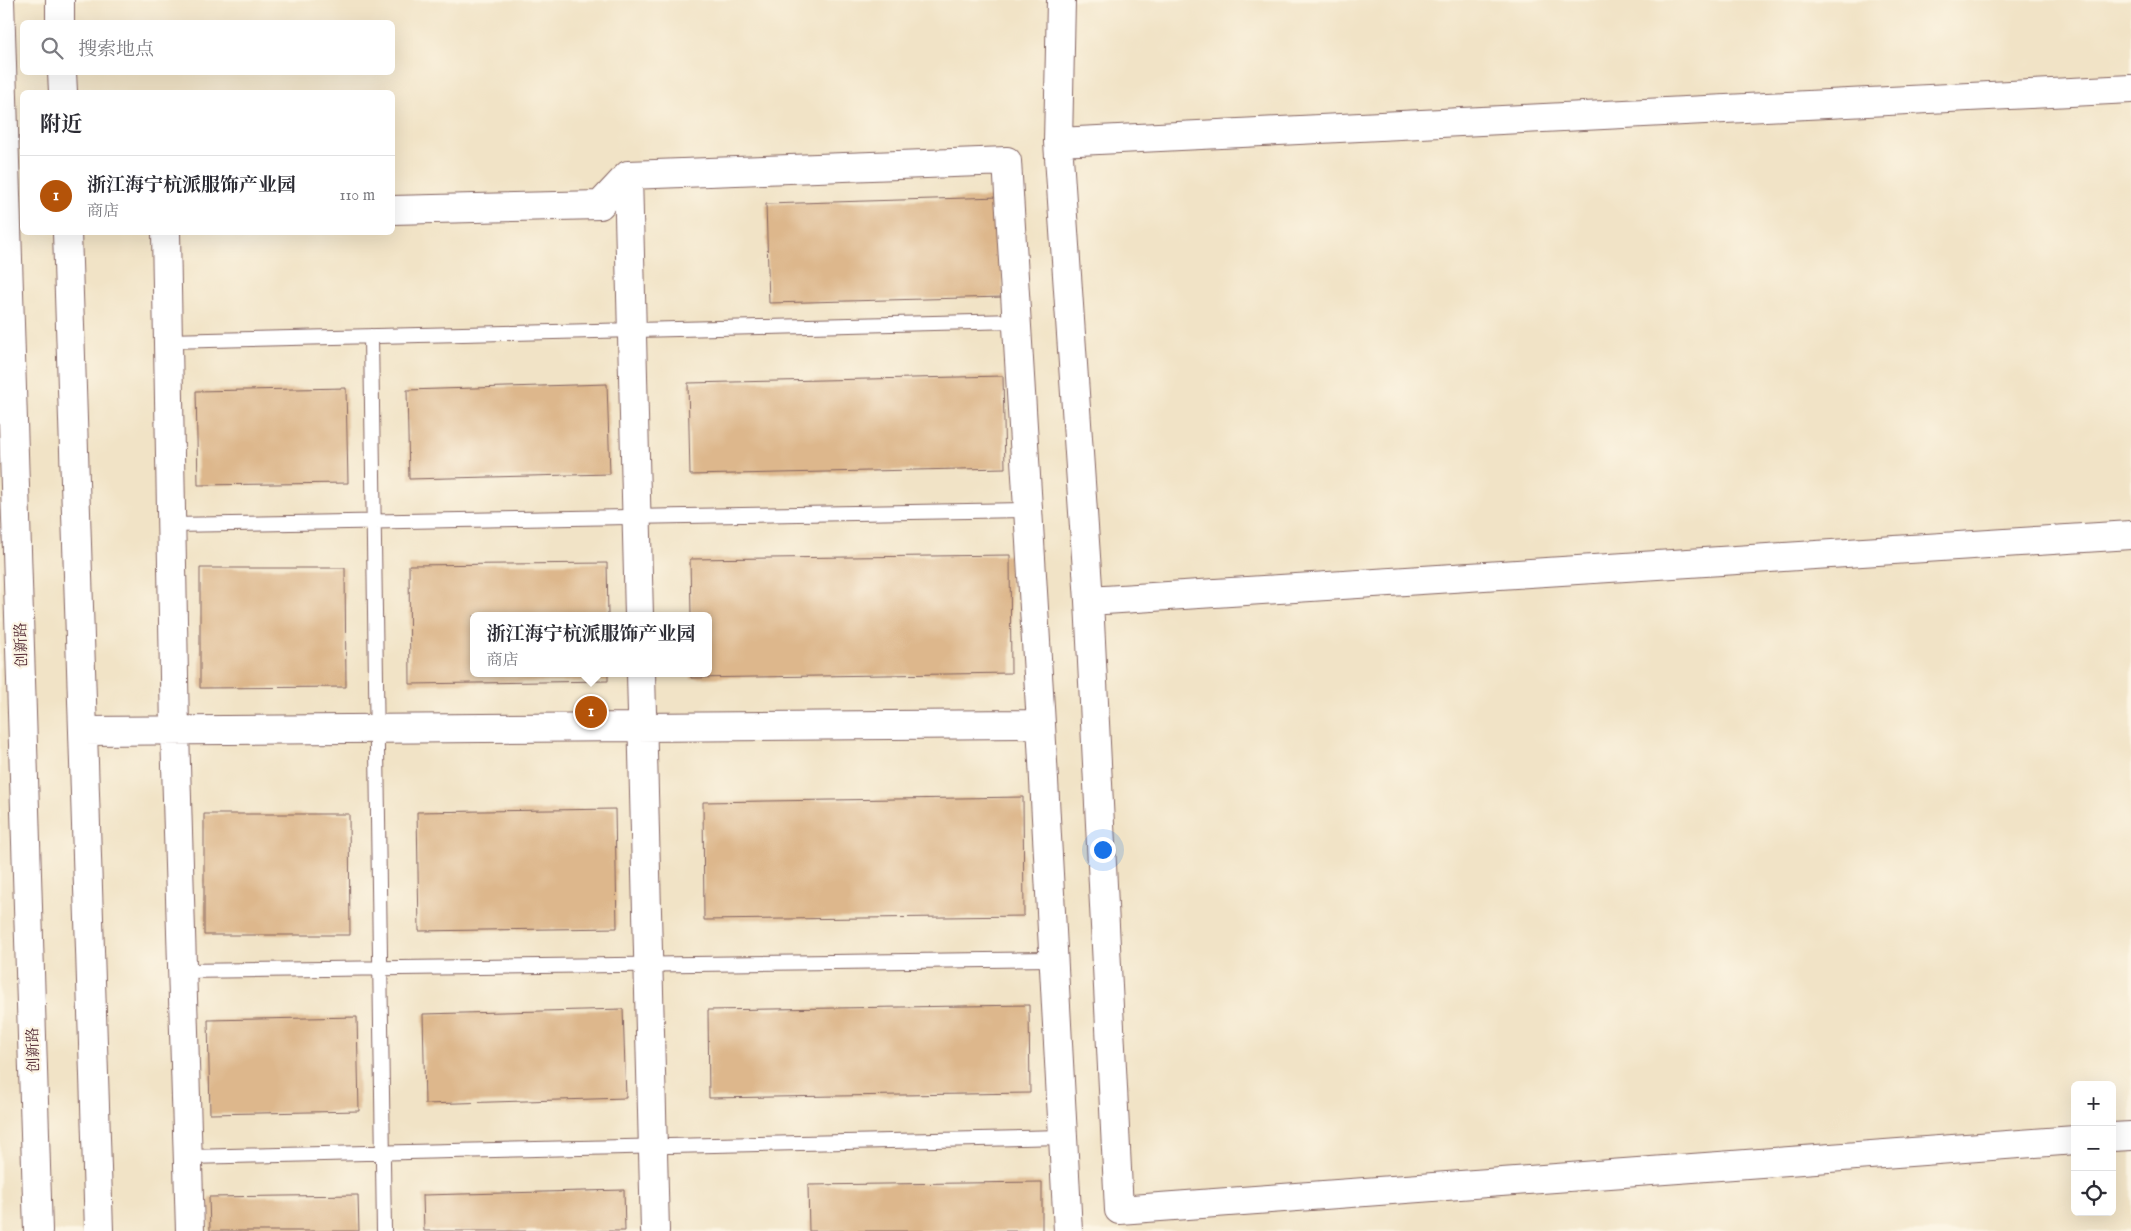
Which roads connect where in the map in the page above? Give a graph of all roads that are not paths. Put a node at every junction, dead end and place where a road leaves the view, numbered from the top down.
1 (0, 0) edge
2 (60, 0) edge
3 (1061, 0) edge
4 (60, 20) edge
5 (62, 75) edge
6 (2131, 88) edge
7 (62, 90) edge
8 (1058, 142) junction
9 (628, 175) junction
10 (395, 210) edge
11 (67, 235) edge
12 (166, 235) edge
13 (1017, 321) junction
14 (632, 330) junction
15 (372, 336) junction
16 (168, 340) junction
17 (1028, 510) junction
18 (637, 516) junction
19 (374, 522) junction
20 (171, 525) junction
21 (2131, 535) edge
22 (1089, 601) junction
23 (639, 612) edge
24 (10, 634) edge
25 (641, 677) edge
26 (1041, 724) junction
27 (642, 727) junction
28 (377, 730) junction
29 (83, 731) junction
30 (175, 732) junction
31 (1053, 959) junction
32 (648, 964) junction
33 (381, 968) junction
34 (182, 971) junction
35 (2131, 1136) edge
36 (1063, 1137) junction
37 (2116, 1137) edge
38 (2071, 1140) edge
39 (653, 1146) junction
40 (383, 1152) junction
41 (188, 1157) junction
42 (38, 1231) edge
43 (100, 1231) edge
44 (190, 1231) edge
45 (384, 1231) edge
46 (655, 1231) edge
47 (1068, 1231) edge

1 - 24 street, 创新路
2 - 4 street
3 - 8 street
5 - 7 street
6 - 8 street
8 - 22 street
9 - 10 street
9 - 13 street
9 - 14 street
11 - 29 street
12 - 16 street
13 - 14 lane
13 - 17 street
14 - 15 lane
14 - 18 street
15 - 16 lane
15 - 19 lane
16 - 20 street
17 - 18 lane
17 - 26 street
18 - 19 lane
18 - 23 street
19 - 20 lane
19 - 28 lane
20 - 30 street
21 - 22 street
22 - 38 street
24 - 42 street, 创新路
25 - 27 street
26 - 27 street
26 - 31 street
27 - 28 street
27 - 32 street
28 - 30 street
28 - 33 lane
29 - 30 street
29 - 43 street
30 - 34 street
31 - 32 lane
31 - 36 street
32 - 33 lane
32 - 39 street
33 - 34 lane
33 - 40 lane
34 - 41 street
35 - 37 street
36 - 39 lane
36 - 47 street
39 - 40 lane
39 - 46 street
40 - 41 lane
40 - 45 lane
41 - 44 street

